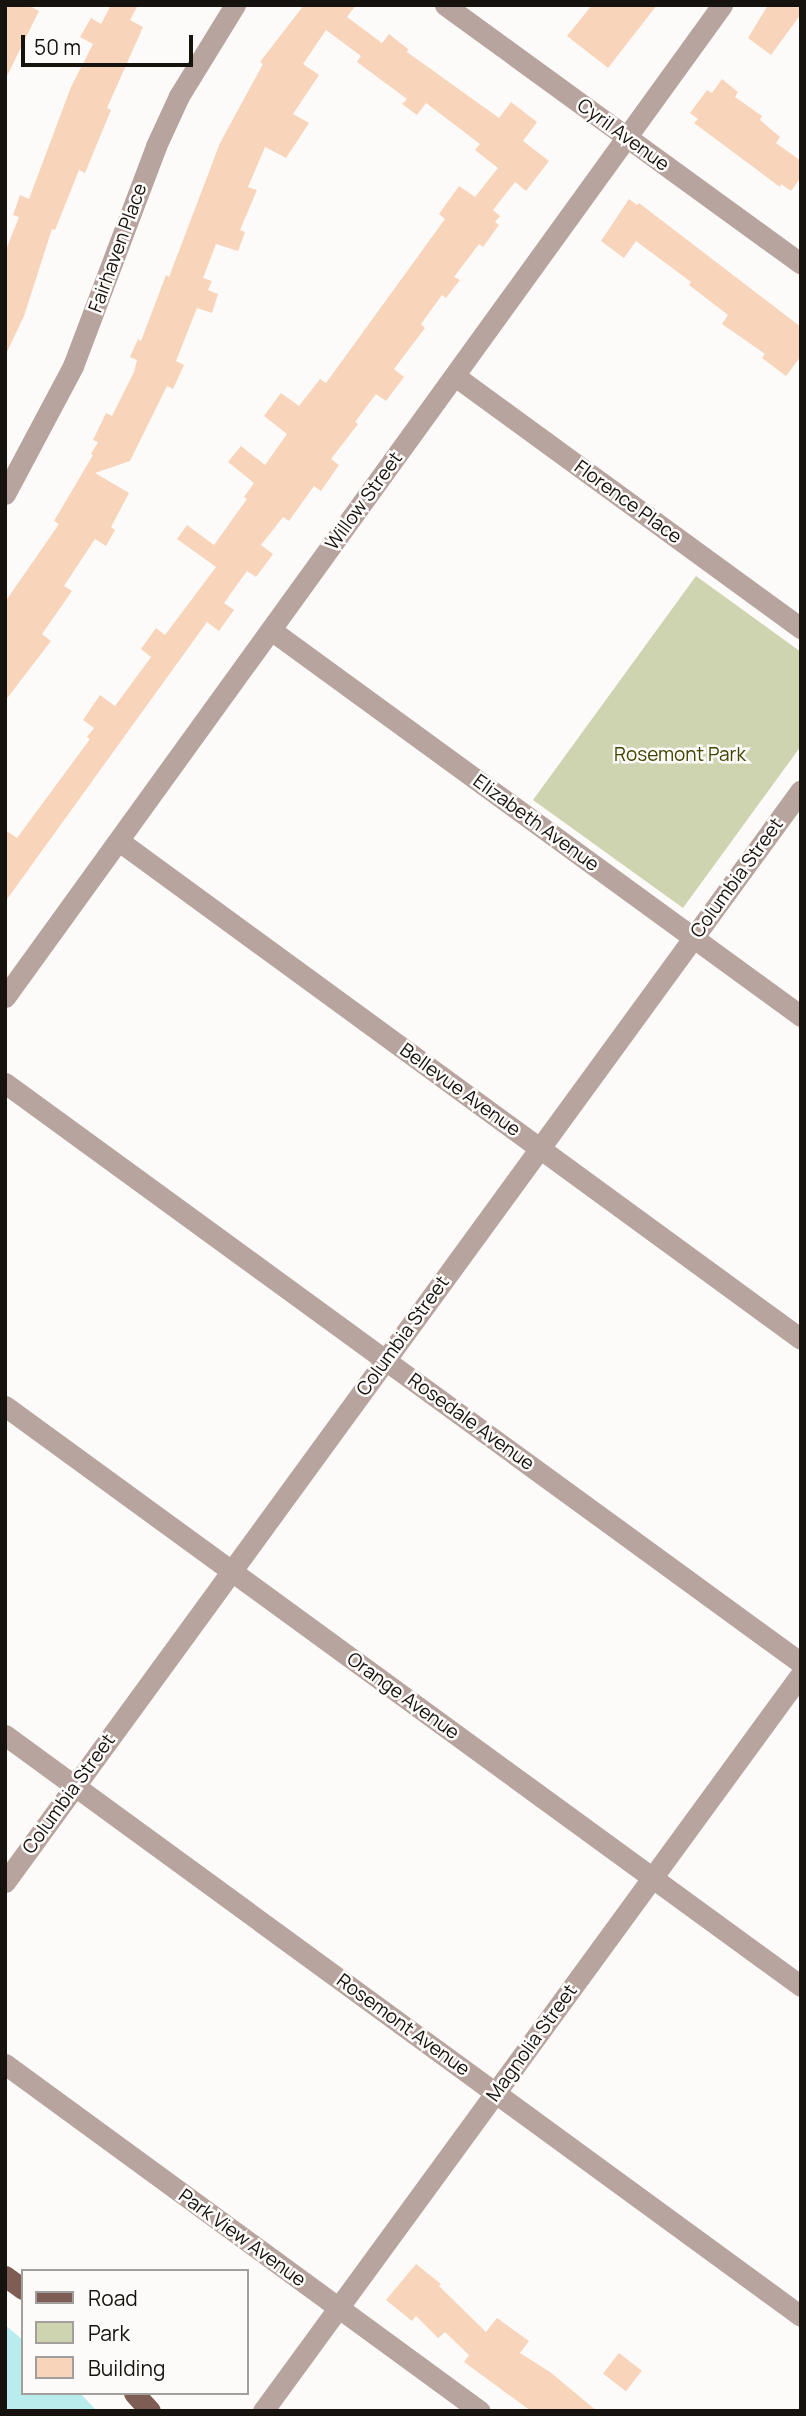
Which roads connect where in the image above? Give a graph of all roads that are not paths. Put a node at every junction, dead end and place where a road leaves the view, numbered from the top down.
1 (235, 5) edge
2 (445, 5) edge
3 (722, 5) edge
4 (627, 138) junction
5 (801, 264) edge
6 (455, 376) junction
7 (5, 494) edge
8 (801, 628) edge
9 (271, 630) junction
10 (801, 790) edge
11 (118, 841) junction
12 (693, 938) junction
13 (5, 997) edge
14 (801, 1016) edge
15 (5, 1083) edge
16 (540, 1148) junction
17 (801, 1339) edge
18 (386, 1360) junction
19 (5, 1406) edge
20 (231, 1571) junction
21 (801, 1663) edge
22 (801, 1674) edge
23 (5, 1735) edge
24 (75, 1786) junction
25 (652, 1878) junction
26 (5, 1882) edge
27 (801, 1986) edge
28 (5, 2064) edge
29 (495, 2093) junction
30 (5, 2276) edge
31 (21, 2288) edge
32 (338, 2308) junction
33 (801, 2316) edge
34 (136, 2395) edge
35 (150, 2411) edge
36 (263, 2411) edge
37 (480, 2411) edge

1 - 7 street, Fairhaven Place
2 - 4 street, Cyril Avenue
3 - 4 street, Willow Street
4 - 5 street, Cyril Avenue
4 - 6 street, Willow Street
6 - 8 street, Florence Place
6 - 9 street, Willow Street
9 - 11 street, Willow Street
9 - 12 street, Elizabeth Avenue
10 - 12 street, Columbia Street
11 - 13 street, Willow Street
11 - 16 street, Bellevue Avenue
12 - 14 street, Elizabeth Avenue
12 - 16 street, Columbia Street
15 - 18 street, Rosedale Avenue
16 - 17 street, Bellevue Avenue
16 - 18 street, Columbia Street
18 - 20 street, Columbia Street
18 - 21 street, Rosedale Avenue
19 - 20 street, Orange Avenue
20 - 24 street, Columbia Street
20 - 25 street, Orange Avenue
22 - 25 street, Magnolia Street
23 - 24 street, Rosemont Avenue
24 - 26 street, Columbia Street
24 - 29 street, Rosemont Avenue
25 - 27 street, Orange Avenue
25 - 29 street, Magnolia Street
28 - 32 street, Park View Avenue
29 - 32 street, Magnolia Street
29 - 33 street, Rosemont Avenue
30 - 31 main road
32 - 36 street, Magnolia Street
32 - 37 street, Park View Avenue
34 - 35 main road

